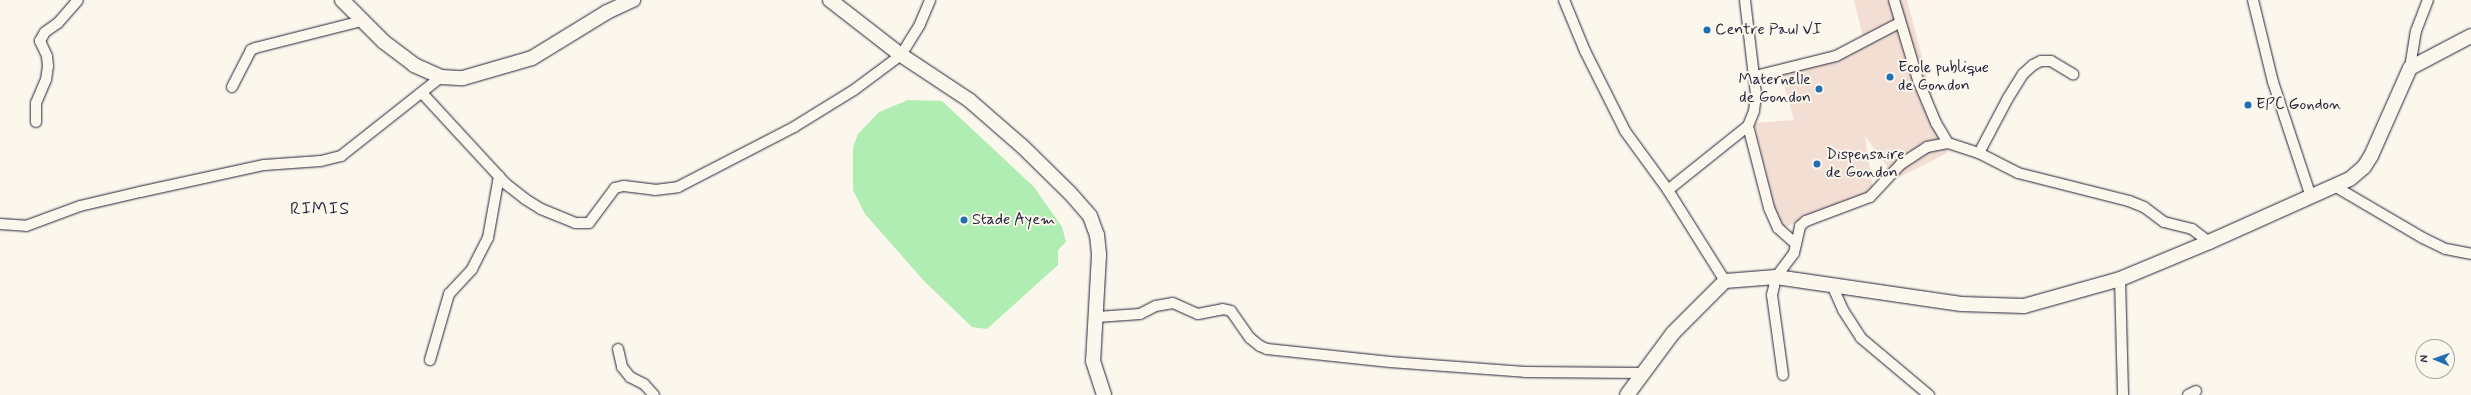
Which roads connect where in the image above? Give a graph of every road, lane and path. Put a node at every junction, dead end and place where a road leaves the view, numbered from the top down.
1 (78, 0) edge
2 (342, 0) edge
3 (633, 0) edge
4 (830, 0) edge
5 (930, 0) edge
6 (1564, 0) edge
7 (1745, 0) edge
8 (1894, 0) edge
9 (2253, 0) edge
10 (2428, 0) edge
11 (362, 21) junction
12 (1899, 23) junction
13 (2471, 36) edge
14 (901, 55) junction
15 (2410, 68) junction
16 (2073, 74) dead end
17 (1755, 76) junction
18 (441, 77) junction
19 (232, 86) dead end
20 (422, 93) junction
21 (36, 122) dead end
22 (1748, 126) junction
23 (1948, 143) junction
24 (1979, 153) junction
25 (499, 176) junction
26 (2336, 187) junction
27 (1668, 190) junction
28 (2311, 197) junction
29 (0, 224) edge
30 (2209, 242) junction
31 (1796, 244) junction
32 (2471, 254) edge
33 (1776, 277) junction
34 (2120, 279) junction
35 (1725, 281) junction
36 (1832, 285) junction
37 (1097, 317) junction
38 (618, 349) dead end
39 (430, 360) dead end
40 (1641, 373) junction
41 (1782, 375) dead end
42 (654, 395) edge
43 (1104, 395) edge
44 (1627, 395) edge
45 (1929, 395) edge
46 (2123, 395) edge

1 - 21 street
2 - 11 street
3 - 18 street
4 - 14 street
5 - 14 street
6 - 27 street
7 - 17 street
8 - 12 street
9 - 28 street
10 - 15 street
11 - 18 street
11 - 19 street
12 - 17 street
12 - 23 street
13 - 15 street
14 - 25 street
14 - 37 street
15 - 26 street
16 - 24 street
17 - 22 street
18 - 20 street
20 - 25 street
20 - 29 street
22 - 27 street
22 - 31 street
23 - 24 street
23 - 31 street
24 - 30 street
25 - 39 street
26 - 28 street
26 - 32 street
27 - 35 street
28 - 30 street
30 - 34 street
31 - 33 street
33 - 35 street
33 - 36 street
33 - 41 street
34 - 36 street
34 - 46 street
35 - 40 street
36 - 45 street
37 - 40 street
37 - 43 street
38 - 42 street
40 - 44 street

